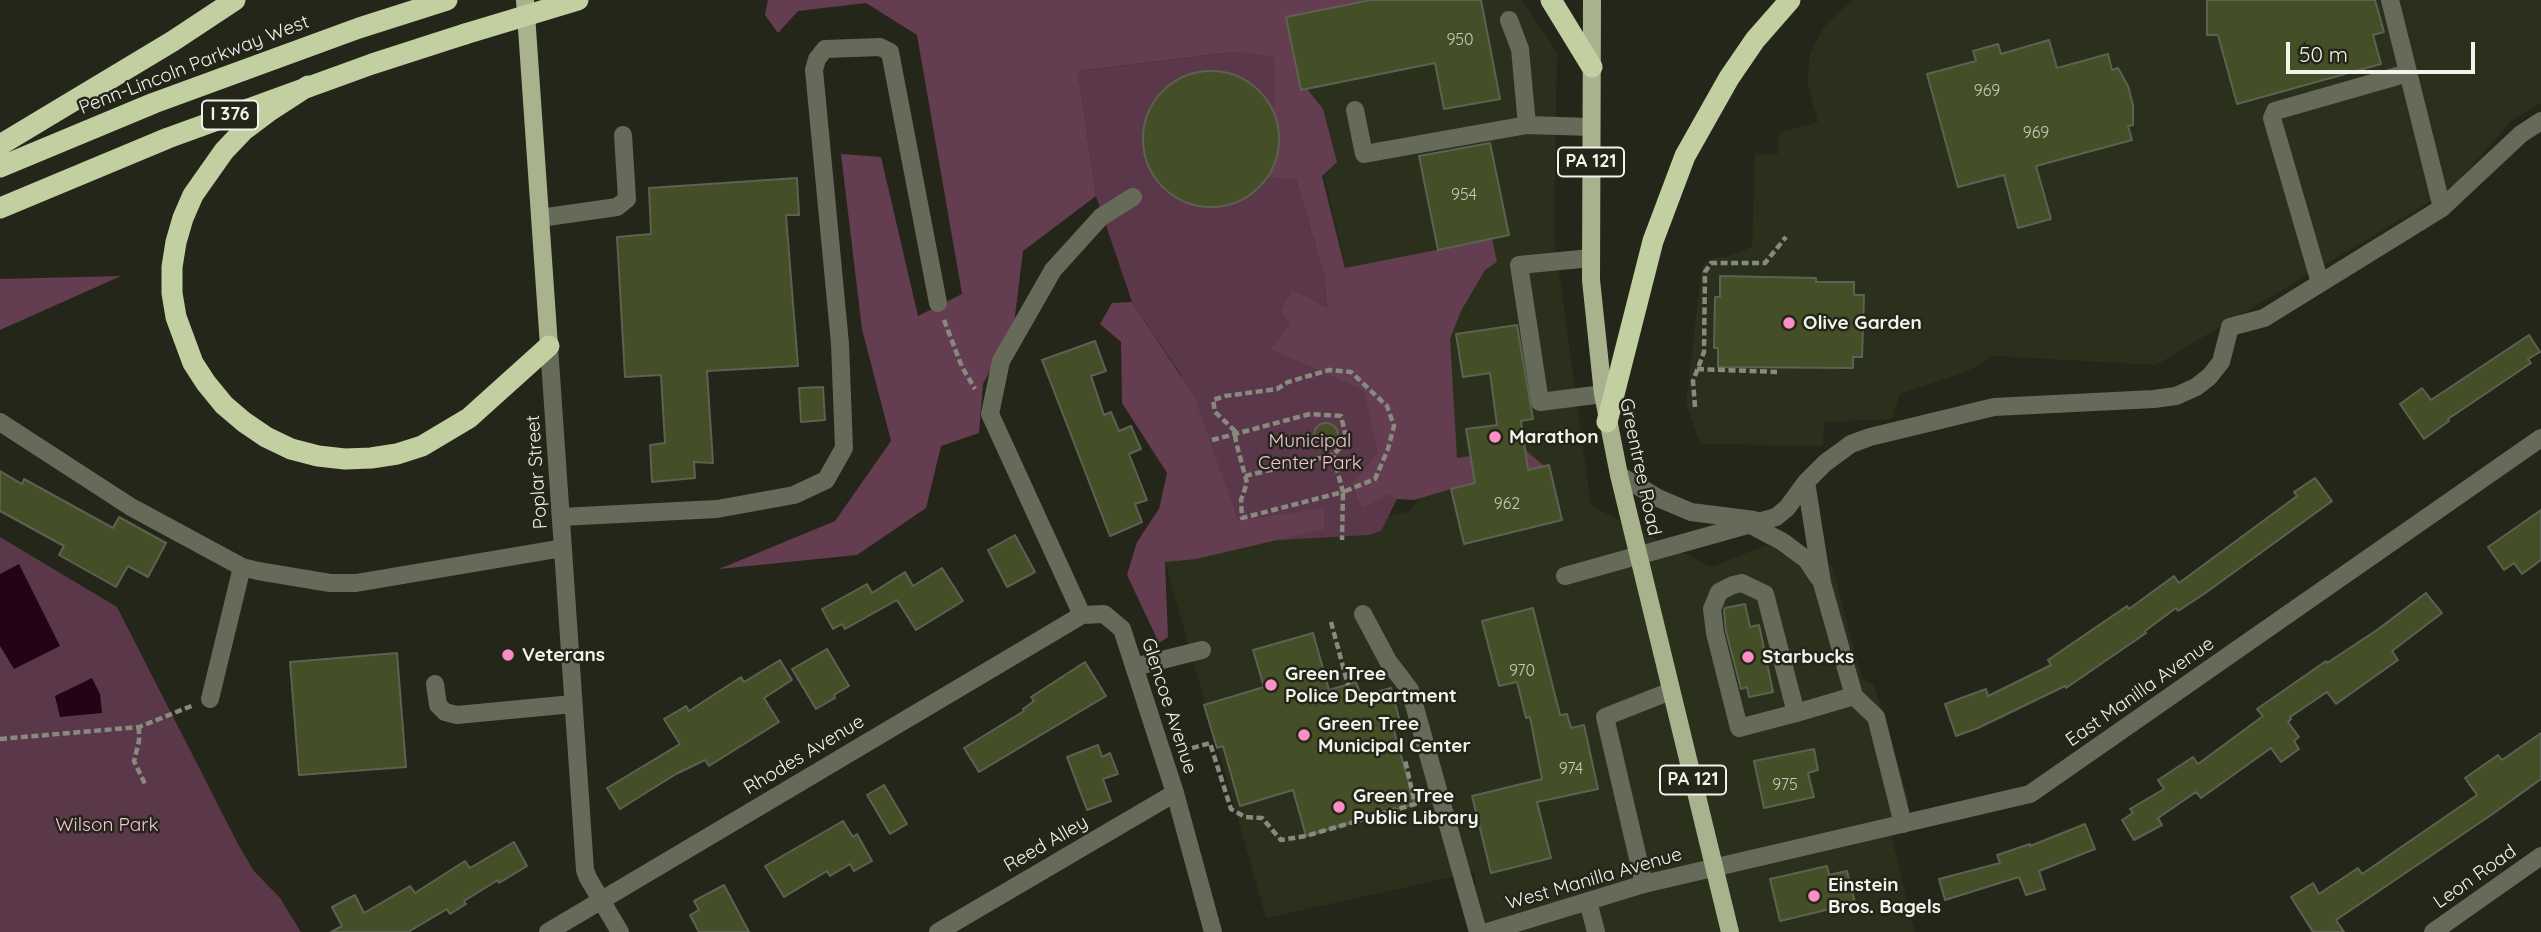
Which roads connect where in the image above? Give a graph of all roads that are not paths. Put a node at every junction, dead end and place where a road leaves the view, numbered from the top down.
1 (236, 0) edge
2 (447, 0) edge
3 (525, 0) edge
4 (578, 0) edge
5 (1551, 0) edge
6 (1592, 0) edge
7 (1790, 0) edge
8 (2390, 0) edge
9 (1509, 20) dead end
10 (1592, 67) junction
11 (2409, 73) junction
12 (309, 86) junction
13 (1355, 110) dead end
14 (2541, 121) edge
15 (1527, 125) junction
16 (1591, 127) junction
17 (624, 135) dead end
18 (0, 145) edge
19 (0, 167) edge
20 (1133, 197) dead end
21 (0, 208) edge
22 (2442, 208) junction
23 (540, 218) junction
24 (1591, 258) junction
25 (2320, 283) junction
26 (938, 303) road end
27 (549, 346) junction
28 (1603, 394) junction
29 (0, 422) edge
30 (1607, 422) junction
31 (2541, 438) edge
32 (1619, 475) junction
33 (1806, 482) junction
34 (561, 517) junction
35 (1758, 523) junction
36 (563, 548) junction
37 (1638, 556) junction
38 (242, 567) junction
39 (1565, 576) dead end
40 (1822, 583) junction
41 (1363, 614) dead end
42 (1082, 615) junction
43 (1202, 650) dead end
44 (1134, 667) junction
45 (435, 684) dead end
46 (1671, 691) junction
47 (1854, 696) junction
48 (210, 699) road end
49 (573, 704) junction
50 (1797, 713) junction
51 (1175, 793) junction
52 (1903, 824) junction
53 (2541, 856) edge
54 (1713, 868) junction
55 (1644, 884) junction
56 (601, 900) junction
57 (1588, 901) junction
58 (548, 932) edge
59 (620, 932) edge
60 (938, 932) edge
61 (1213, 932) edge
62 (1478, 932) edge
63 (1487, 932) edge
64 (1596, 932) edge
65 (1730, 932) edge
66 (2433, 932) edge

1 - 18 highway
2 - 19 highway, Penn-Lincoln Parkway West / I 376
3 - 23 main road, Poplar Street
4 - 12 highway, I 376, bridge
5 - 10 highway
6 - 10 main road, Greentree Road / PA 121
7 - 30 highway
8 - 11 street
9 - 15 street
10 - 16 main road, Greentree Road / PA 121
11 - 22 street
11 - 25 street
12 - 21 highway, I 376
12 - 27 highway
13 - 15 street
14 - 22 street
15 - 16 street
16 - 24 main road, Greentree Road / PA 121
17 - 23 street
20 - 42 street
22 - 25 street
23 - 27 main road, Poplar Street
24 - 28 main road, Greentree Road / PA 121
24 - 28 street
25 - 33 street
26 - 34 street
27 - 34 street, Poplar Street
28 - 30 main road, Greentree Road / PA 121
29 - 38 street
30 - 32 main road, Greentree Road / PA 121
31 - 52 street, East Manilla Avenue
32 - 35 street
32 - 37 main road, Greentree Road / PA 121
33 - 35 street
33 - 40 street
34 - 36 street, Poplar Street
35 - 37 street
35 - 40 street
36 - 38 street
36 - 49 street, Poplar Street
37 - 39 street
37 - 46 main road, Greentree Road / PA 121
38 - 48 street
40 - 47 street
41 - 62 street
42 - 44 street, Glencoe Avenue
42 - 56 street, Rhodes Avenue
43 - 44 street
44 - 51 street, Glencoe Avenue
45 - 49 street
46 - 54 main road, Greentree Road / PA 121
46 - 55 street
47 - 50 street
47 - 52 street
49 - 56 street, Poplar Street
50 - 50 street
51 - 60 street, Reed Alley
51 - 61 street, Glencoe Avenue
52 - 54 street, East Manilla Avenue
53 - 66 street, Leon Road
54 - 55 street, West Manilla Avenue
54 - 65 main road, Greentree Road / PA 121
55 - 57 street, West Manilla Avenue
56 - 58 street, Rhodes Avenue
56 - 59 street, Poplar Street
57 - 63 street, West Manilla Avenue
57 - 64 street

